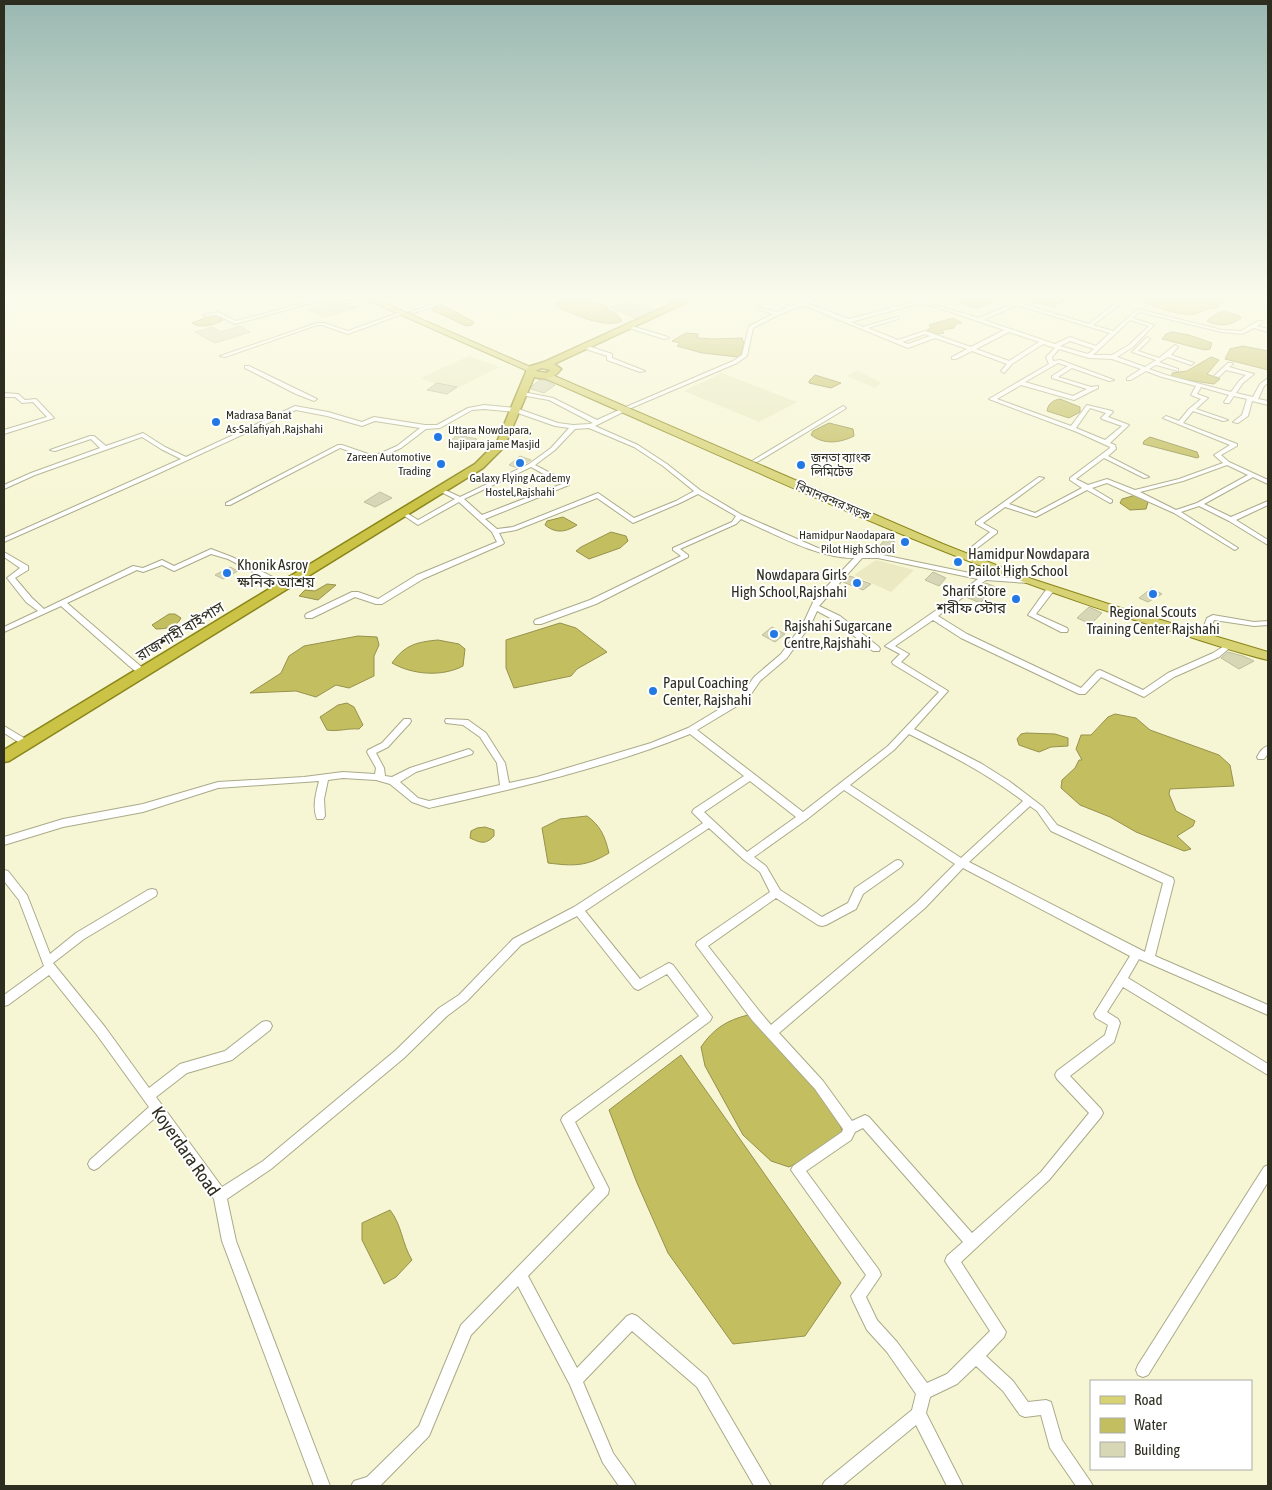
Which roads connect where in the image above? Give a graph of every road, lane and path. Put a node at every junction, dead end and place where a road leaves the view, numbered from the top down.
1 (517, 365) edge
2 (543, 365) joint
3 (558, 365) edge
4 (625, 365) edge
5 (725, 365) edge
6 (1009, 365) edge
7 (1051, 365) edge
8 (1068, 365) edge
9 (1131, 365) edge
10 (1153, 365) edge
11 (1165, 365) edge
12 (1072, 366) junction
13 (247, 367) dead end
14 (1144, 370) junction
15 (1176, 370) dead end
16 (531, 371) junction
17 (642, 371) dead end
18 (1004, 371) dead end
19 (550, 373) junction
20 (1217, 376) dead end
21 (1129, 379) dead end
22 (1111, 380) dead end
23 (1268, 380) edge
24 (1021, 383) junction
25 (1199, 386) junction
26 (4, 395) edge
27 (522, 395) junction
28 (1232, 395) junction
29 (1252, 400) junction
30 (1227, 402) dead end
31 (1268, 403) edge
32 (298, 408) junction
33 (626, 408) junction
34 (843, 408) dead end
35 (1192, 409) junction
36 (516, 410) junction
37 (1166, 418) dead end
38 (1226, 420) dead end
39 (1181, 422) junction
40 (1236, 422) dead end
41 (598, 423) junction
42 (590, 426) junction
43 (425, 427) junction
44 (573, 427) junction
45 (1072, 429) junction
46 (4, 432) edge
47 (1106, 443) junction
48 (105, 449) junction
49 (53, 450) dead end
50 (1104, 456) junction
51 (186, 459) junction
52 (755, 461) junction
53 (1227, 463) junction
54 (531, 465) junction
55 (1253, 475) junction
56 (1146, 477) dead end
57 (1041, 478) dead end
58 (1267, 480) edge
59 (4, 487) edge
60 (1086, 488) junction
61 (441, 490) junction
62 (698, 491) junction
63 (1134, 492) junction
64 (460, 500) junction
65 (1110, 501) dead end
66 (1268, 503) edge
67 (228, 504) dead end
68 (1004, 504) junction
69 (1199, 504) junction
70 (1176, 512) junction
71 (403, 513) junction
72 (740, 516) junction
73 (481, 518) junction
74 (1231, 520) junction
75 (496, 531) junction
76 (4, 540) edge
77 (1267, 542) edge
78 (1235, 548) dead end
79 (970, 551) junction
80 (4, 554) edge
81 (860, 556) junction
82 (984, 578) junction
83 (1028, 581) junction
84 (285, 585) junction
85 (1050, 589) junction
86 (62, 603) junction
87 (815, 607) junction
88 (43, 612) junction
89 (309, 616) dead end
90 (933, 616) junction
91 (538, 622) dead end
92 (1268, 623) edge
93 (4, 630) edge
94 (1064, 630) dead end
95 (1206, 631) junction
96 (1229, 645) junction
97 (1268, 648) edge
98 (876, 649) dead end
99 (1268, 656) edge
100 (142, 672) junction
101 (407, 721) dead end
102 (449, 721) dead end
103 (4, 729) edge
104 (691, 730) junction
105 (909, 730) junction
106 (26, 743) junction
107 (1268, 749) edge
108 (469, 752) dead end
109 (4, 757) edge
110 (1260, 757) dead end
111 (750, 776) junction
112 (324, 778) junction
113 (380, 778) junction
114 (393, 781) junction
115 (844, 785) junction
116 (506, 787) junction
117 (1030, 800) junction
118 (320, 816) dead end
119 (803, 817) junction
120 (710, 823) junction
121 (4, 841) edge
122 (747, 857) junction
123 (962, 863) junction
124 (898, 864) dead end
125 (4, 874) edge
126 (152, 894) dead end
127 (776, 894) junction
128 (578, 910) junction
129 (1136, 954) junction
130 (1149, 958) junction
131 (48, 965) junction
132 (1121, 980) junction
133 (4, 1001) edge
134 (1268, 1010) edge
135 (266, 1026) dead end
136 (771, 1032) junction
137 (1268, 1070) edge
138 (148, 1096) junction
139 (157, 1108) junction
140 (850, 1128) junction
141 (94, 1164) dead end
142 (1268, 1171) edge
143 (220, 1196) junction
144 (972, 1242) junction
145 (520, 1275) junction
146 (976, 1356) junction
147 (1143, 1370) dead end
148 (575, 1380) junction
149 (924, 1392) junction
150 (918, 1414) junction
151 (322, 1486) edge
152 (359, 1486) edge
153 (628, 1486) edge
154 (763, 1486) edge
155 (830, 1486) edge
156 (955, 1486) edge
157 (1085, 1486) edge

1 - 16 main road
2 - 16 highway
2 - 19 highway
3 - 19 highway
4 - 17 street
5 - 33 street
6 - 18 street
7 - 24 street
8 - 12 street
9 - 14 street
10 - 14 street
11 - 15 street
12 - 22 street
12 - 24 street
13 - 32 street
14 - 21 street
14 - 25 street
16 - 19 highway
16 - 27 highway, রাজশাহী বাইপাস
19 - 27 highway
19 - 33 main road, বিমানবন্দর সড়ক
20 - 28 street
23 - 29 street
24 - 45 street
25 - 28 street
25 - 35 street
26 - 46 street
27 - 36 highway, রাজশাহী বাইপাস
27 - 41 street
28 - 29 street
28 - 30 street
29 - 31 street
29 - 40 street
32 - 43 street
32 - 51 street
33 - 41 street
33 - 52 main road, বিমানবন্দর সড়ক
33 - 83 main road, বিমানবন্দর সড়ক
34 - 52 street
35 - 38 street
35 - 39 street
36 - 43 street
36 - 44 street
36 - 61 highway, রাজশাহী বাইপাস
37 - 39 street
39 - 53 street
41 - 42 street
42 - 44 street
42 - 62 street
43 - 67 street
44 - 54 street
45 - 47 street
45 - 47 street
47 - 50 street
48 - 49 street
48 - 51 street
48 - 59 street
50 - 56 street
50 - 60 street
51 - 76 street
52 - 79 main road, বিমানবন্দর সড়ক
53 - 55 street
53 - 63 street
54 - 64 street
54 - 73 street
55 - 58 street
55 - 69 street
57 - 68 street
60 - 63 street
60 - 65 street
60 - 68 street
61 - 64 street
61 - 71 highway, রাজশাহী বাইপাস
62 - 72 street
62 - 75 street
63 - 70 street
64 - 71 street
64 - 73 street
66 - 74 street
68 - 79 street
69 - 70 street
69 - 74 street
70 - 78 street
71 - 84 highway, রাজশাহী বাইপাস
72 - 81 street
72 - 91 street
73 - 75 street
74 - 77 street
75 - 89 street
79 - 95 main road, বিমানবন্দর সড়ক
80 - 88 street
81 - 82 street
81 - 87 street
82 - 83 street
82 - 90 street
83 - 85 main road, বিমানবন্দর সড়ক
84 - 86 street
84 - 100 highway, রাজশাহী বাইপাস
85 - 94 street
85 - 96 main road, বিমানবন্দর সড়ক
86 - 88 street
86 - 100 street
87 - 98 street
87 - 104 street
88 - 93 street
90 - 96 street
90 - 105 street
92 - 95 street
95 - 97 main road, বিমানবন্দর সড়ক
96 - 99 main road, বিমানবন্দর সড়ক
100 - 106 highway, রাজশাহী বাইপাস
101 - 113 street
102 - 116 street
103 - 106 street
104 - 111 street
104 - 116 street
105 - 115 street
105 - 117 street
106 - 109 highway, রাজশাহী বাইপাস
107 - 110 street
108 - 114 street
111 - 119 street
111 - 120 street
112 - 113 street
112 - 118 street
112 - 121 street
113 - 114 street
114 - 116 street
115 - 119 street
115 - 123 street
117 - 123 street
117 - 130 street
119 - 122 street
120 - 122 street
120 - 128 street
122 - 127 street
123 - 129 street
123 - 136 street
124 - 127 street
125 - 131 street, Koyerdara Road
126 - 131 street
127 - 136 street
128 - 143 street
128 - 145 street
129 - 130 street
129 - 132 street
130 - 134 street
131 - 133 street
131 - 138 street, Koyerdara Road
132 - 137 street
132 - 144 street
135 - 138 street
136 - 140 street
138 - 139 street, Koyerdara Road
139 - 141 street
139 - 143 street, Koyerdara Road
140 - 144 street
140 - 149 street
142 - 147 street
143 - 151 street, Koyerdara Road
144 - 146 street
145 - 148 street
145 - 152 street
146 - 149 street
146 - 157 street
148 - 153 street
148 - 154 street
149 - 150 street
150 - 155 street
150 - 156 street

